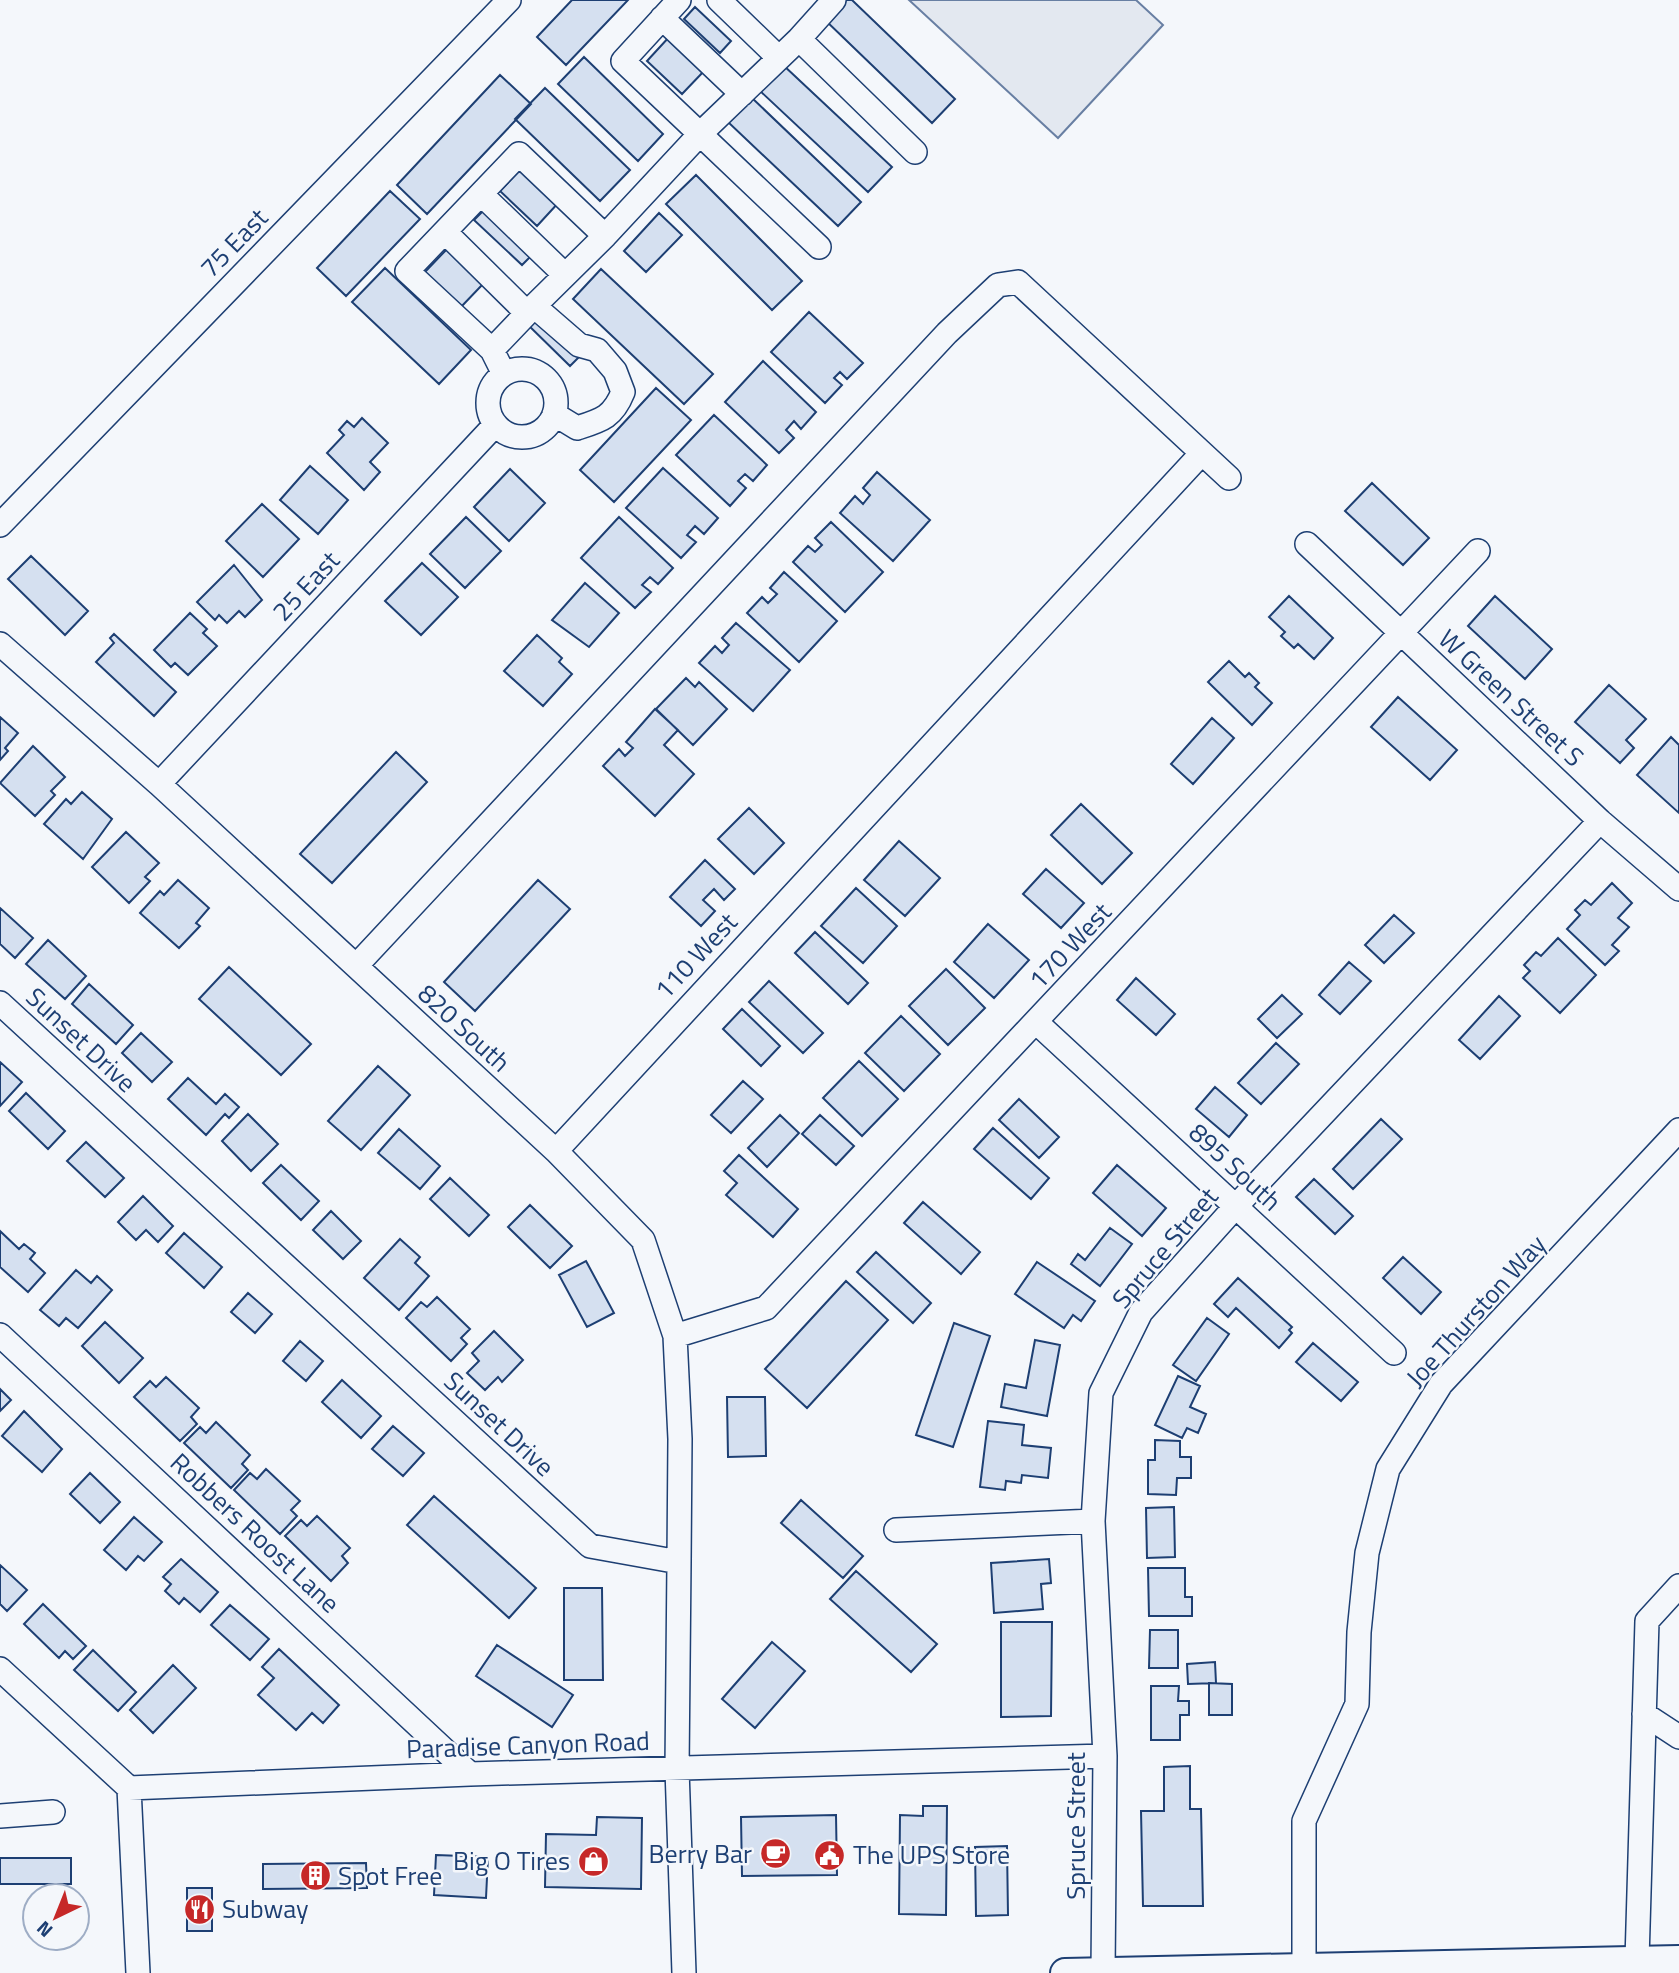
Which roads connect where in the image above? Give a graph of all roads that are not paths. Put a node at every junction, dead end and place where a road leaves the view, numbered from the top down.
1 (509, 0) edge
2 (679, 0) edge
3 (719, 0) edge
4 (825, 3) edge
5 (662, 18) junction
6 (799, 39) junction
7 (779, 58) junction
8 (742, 94) junction
9 (700, 134) junction
10 (915, 152) dead end
11 (481, 194) junction
12 (445, 232) junction
13 (605, 236) junction
14 (820, 247) dead end
15 (565, 275) junction
16 (530, 309) junction
17 (492, 350) junction
18 (504, 373) junction
19 (555, 414) junction
20 (495, 425) junction
21 (1202, 453) junction
22 (1229, 478) dead end
23 (0, 526) edge
24 (1307, 544) dead end
25 (1478, 551) dead end
26 (1401, 633) junction
27 (0, 644) edge
28 (159, 784) junction
29 (1600, 821) junction
30 (1679, 889) edge
31 (356, 967) junction
32 (0, 1003) edge
33 (1036, 1023) junction
34 (1679, 1130) edge
35 (555, 1151) junction
36 (1236, 1206) junction
37 (0, 1335) edge
38 (675, 1336) junction
39 (1394, 1353) dead end
40 (1093, 1521) junction
41 (897, 1530) dead end
42 (679, 1562) junction
43 (1679, 1586) edge
44 (0, 1669) edge
45 (1644, 1714) junction
46 (1679, 1737) edge
47 (1105, 1756) junction
48 (677, 1769) junction
49 (470, 1773) junction
50 (129, 1788) junction
51 (53, 1812) dead end
52 (0, 1816) edge
53 (1637, 1960) junction
54 (1679, 1960) edge
55 (1303, 1970) edge
56 (1102, 1972) edge
57 (138, 1973) edge
58 (684, 1973) edge
59 (1065, 1973) edge

1 - 23 street, 75 East
2 - 5 street
3 - 7 street
4 - 6 street
5 - 8 street
5 - 9 street
6 - 7 street
6 - 10 street
7 - 8 street
8 - 9 street
9 - 13 street
9 - 14 street
11 - 12 street
11 - 13 street
11 - 15 street
12 - 16 street
12 - 17 street
13 - 15 street
15 - 16 street
16 - 17 street
16 - 19 street
17 - 18 street
18 - 19 street
18 - 20 street
19 - 20 street
20 - 28 street, 25 East
21 - 22 street
21 - 31 street
21 - 35 street, 110 West
24 - 26 street, W Green Street S
25 - 26 street, 170 West
26 - 29 street, W Green Street S
26 - 33 street, 170 West
27 - 28 street, 820 South
28 - 31 street, 820 South
29 - 30 street, W Green Street S
29 - 36 street, Spruce Street
31 - 35 street, 820 South
32 - 42 street, Sunset Drive
33 - 36 street, 895 South
33 - 38 street, 170 West
34 - 55 street, Joe Thurston Way
35 - 38 street, 820 South
36 - 39 street, 895 South
36 - 40 street, Spruce Street
37 - 49 street, Robbers Roost Lane
38 - 42 street, 820 South
40 - 41 street
40 - 47 street, Spruce Street
42 - 48 street
43 - 45 street
44 - 50 street
45 - 46 street
45 - 53 street
47 - 48 street, Paradise Canyon Road
47 - 56 street, Spruce Street
48 - 49 street, Paradise Canyon Road
48 - 58 street
49 - 50 street, Paradise Canyon Road
50 - 57 street
51 - 52 street
53 - 54 main road
53 - 55 main road
55 - 56 main road
56 - 59 main road

